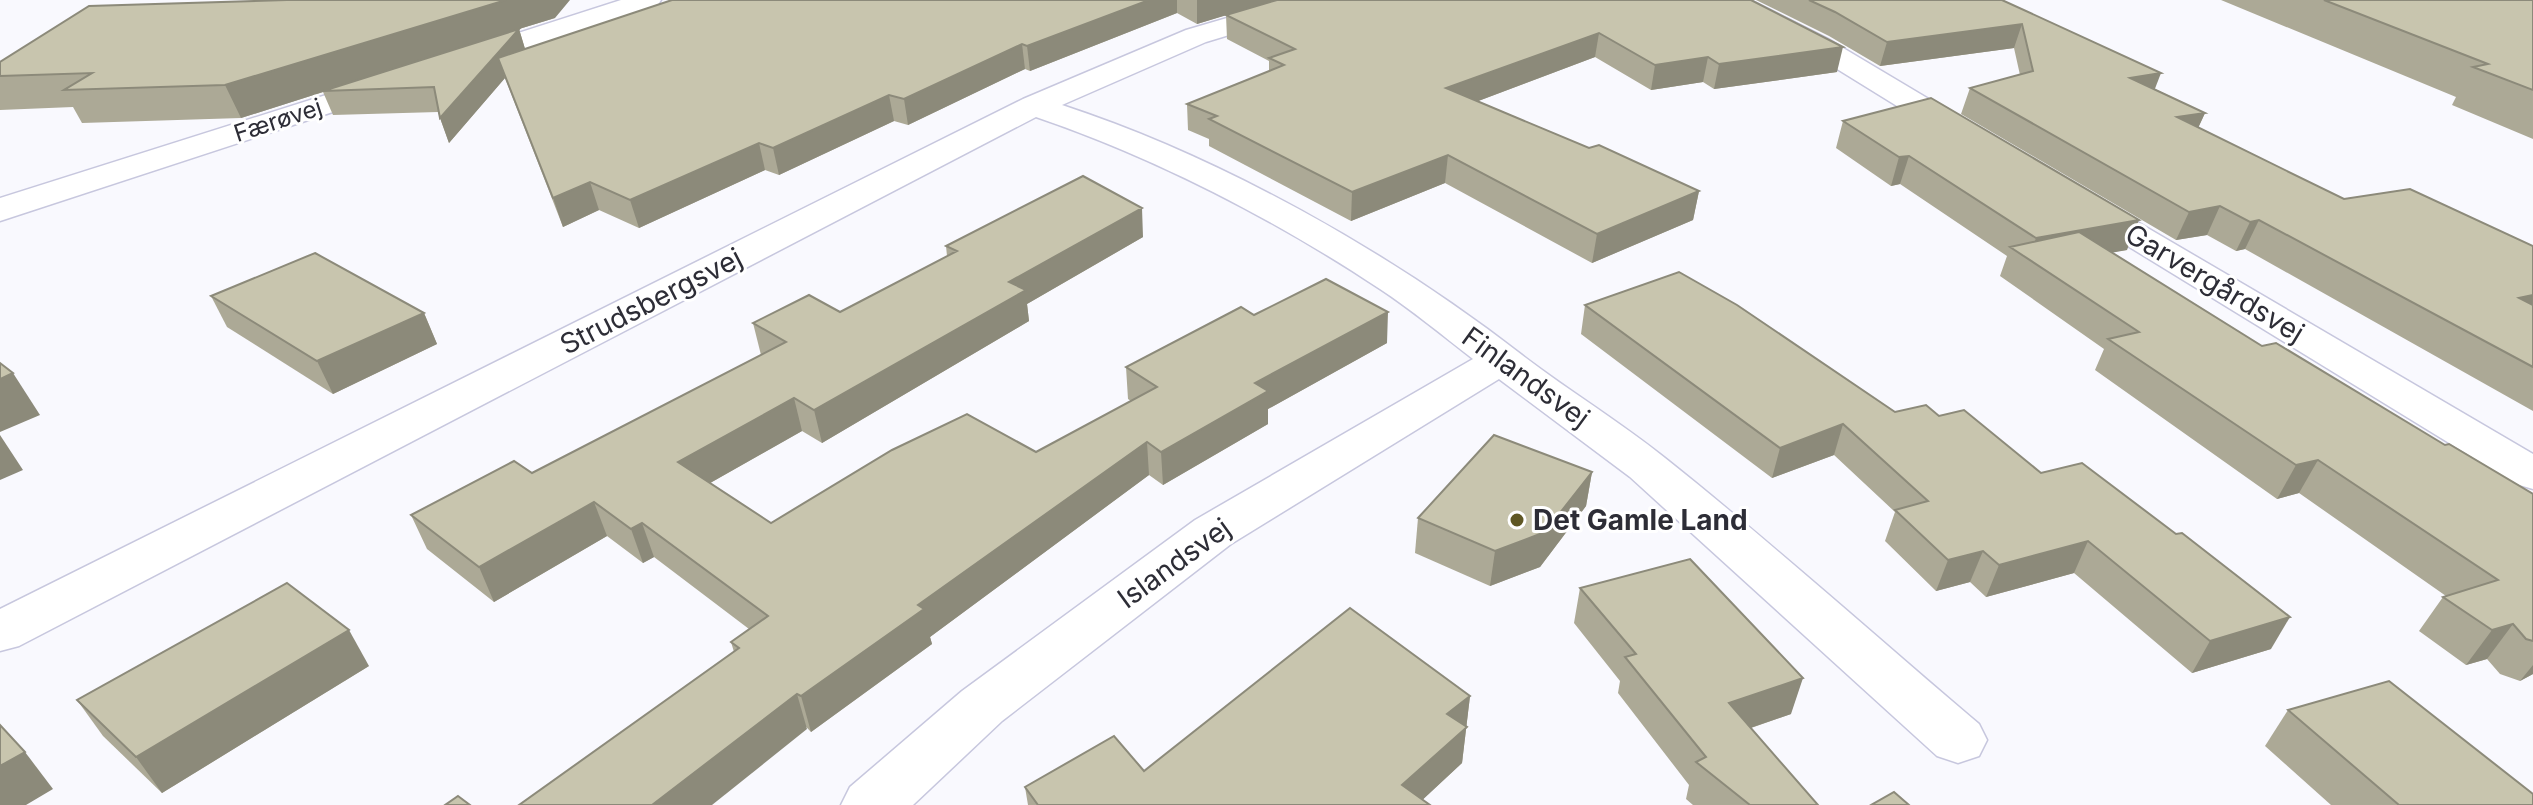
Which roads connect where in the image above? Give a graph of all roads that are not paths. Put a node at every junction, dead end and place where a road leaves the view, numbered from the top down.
1 (648, 0) edge
2 (1316, 0) edge
3 (1729, 0) edge
4 (1034, 106) junction
5 (1993, 150) edge
6 (2047, 183) edge
7 (0, 210) edge
8 (1502, 359) junction
9 (2533, 474) edge
10 (0, 632) edge
11 (1958, 740) dead end
12 (872, 805) edge

1 - 7 street, Færøvej
2 - 4 street, Strudsbergsvej
3 - 5 street
4 - 8 street, Finlandsvej
4 - 10 street, Strudsbergsvej
6 - 9 street, Garvergårdsvej
8 - 11 street, Finlandsvej
8 - 12 street, Islandsvej

